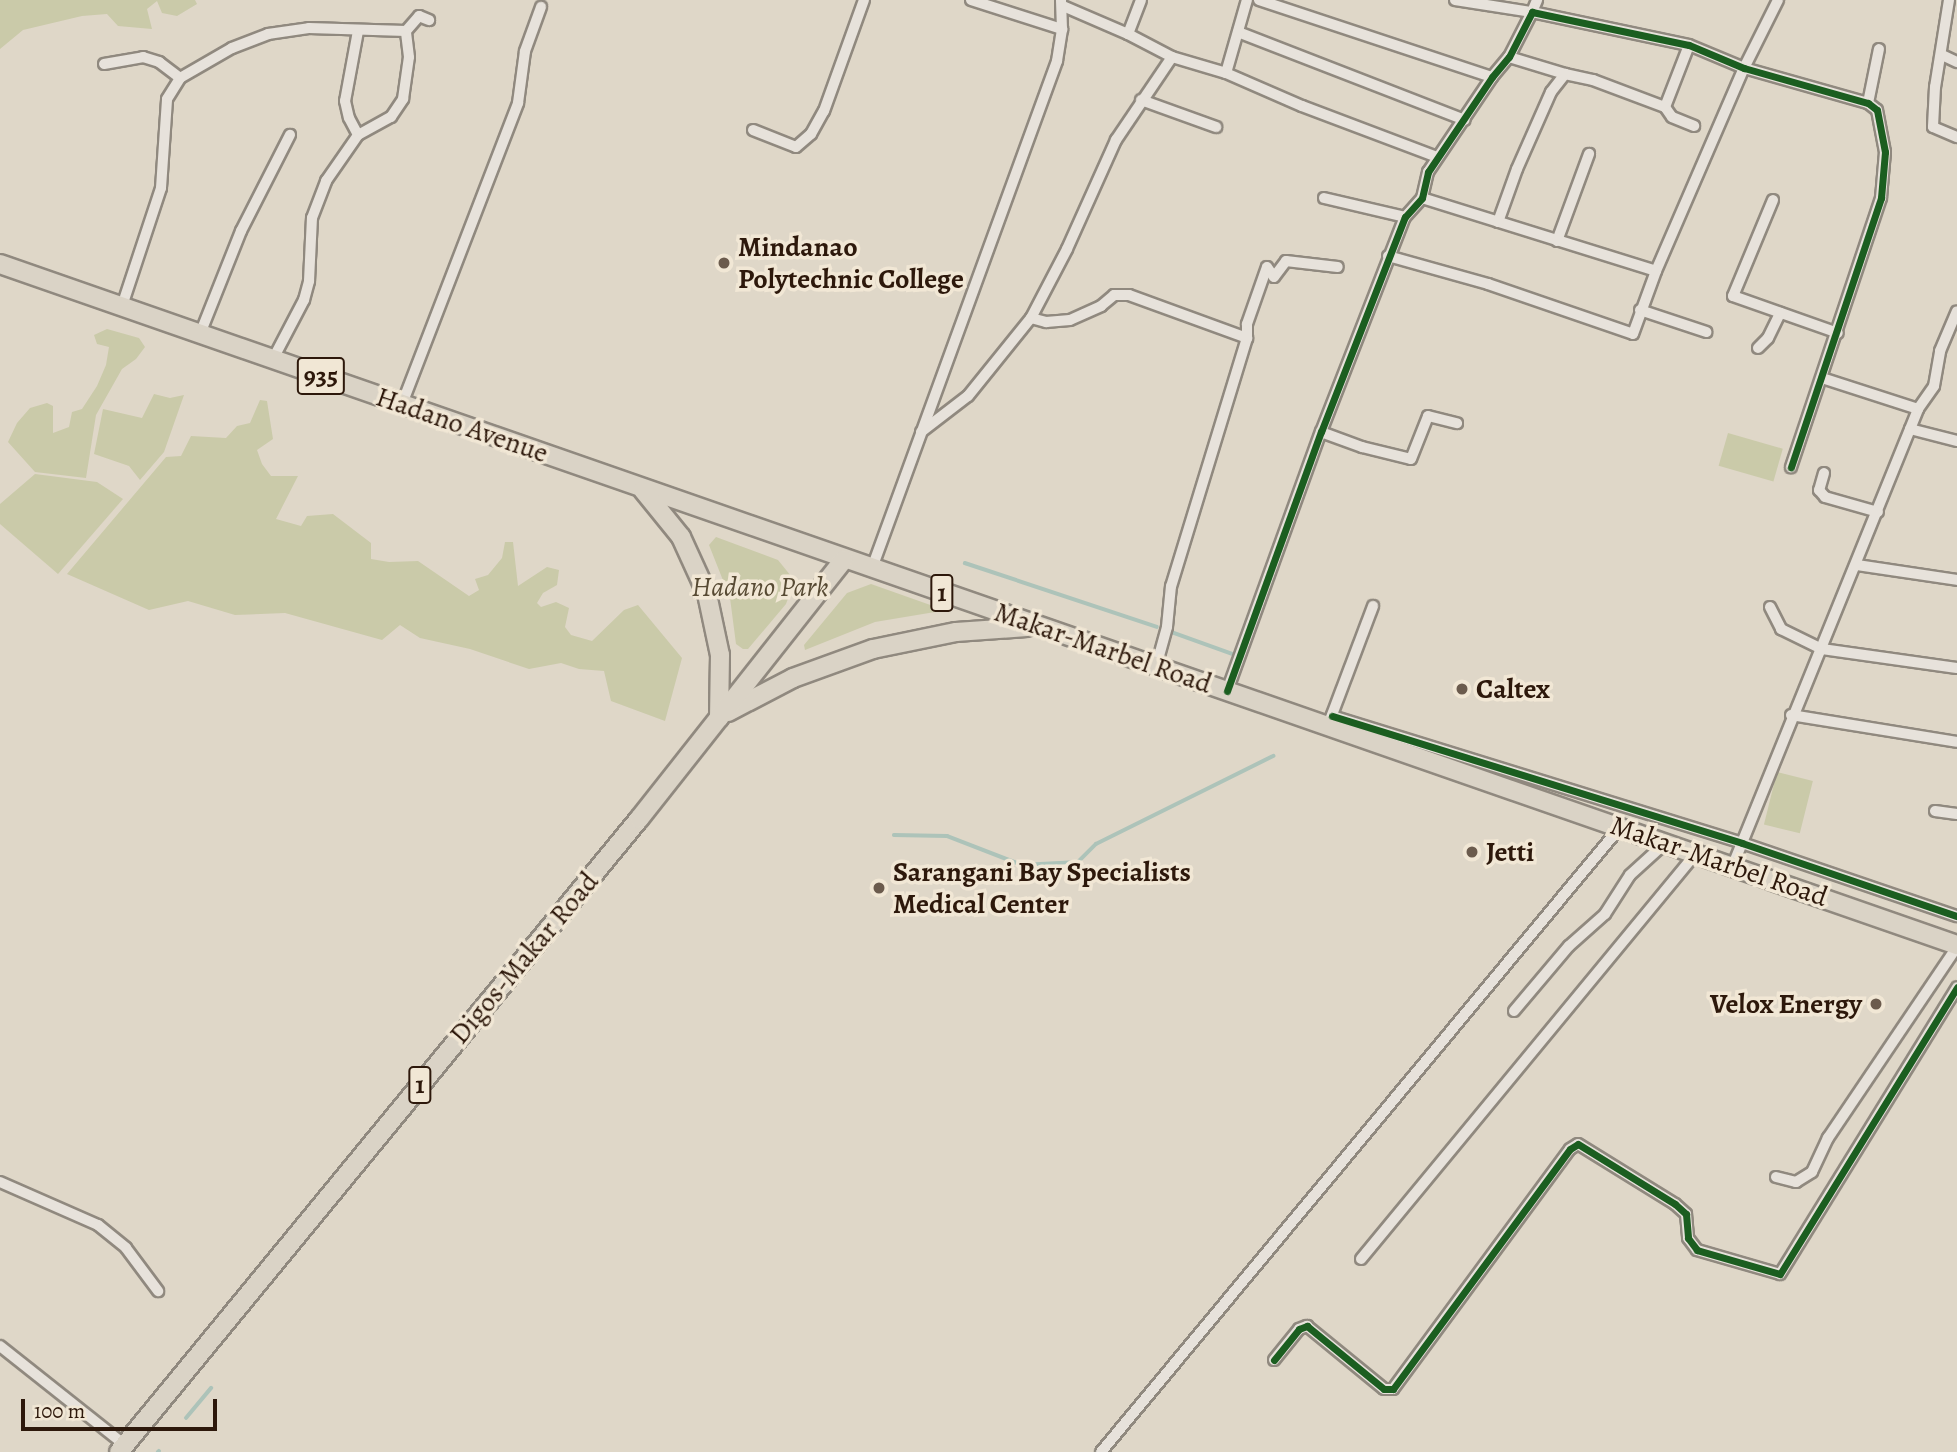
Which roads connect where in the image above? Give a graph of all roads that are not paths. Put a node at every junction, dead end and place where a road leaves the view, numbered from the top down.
1 (864, 0) edge
2 (971, 0) edge
3 (1141, 0) edge
4 (1247, 0) edge
5 (1259, 0) edge
6 (1455, 0) edge
7 (1537, 0) edge
8 (1778, 0) edge
9 (1949, 0) edge
10 (1062, 3) edge
11 (541, 7) dead end
12 (1532, 12) junction
13 (429, 20) dead end
14 (1062, 29) junction
15 (358, 30) junction
16 (406, 31) junction
17 (1237, 32) junction
18 (1128, 34) junction
19 (1689, 45) junction
20 (1879, 49) dead end
21 (1942, 55) junction
22 (1172, 57) junction
23 (1509, 57) junction
24 (1957, 62) edge
25 (104, 64) dead end
26 (1744, 68) junction
27 (1226, 73) junction
28 (1565, 74) junction
29 (1492, 77) junction
30 (180, 78) junction
31 (1141, 100) junction
32 (1868, 103) junction
33 (1665, 107) junction
34 (1465, 120) junction
35 (1694, 126) dead end
36 (1216, 127) dead end
37 (753, 130) dead end
38 (290, 135) dead end
39 (358, 135) junction
40 (1957, 137) edge
41 (1589, 154) dead end
42 (1437, 157) junction
43 (1324, 198) dead end
44 (1422, 198) junction
45 (1773, 200) dead end
46 (1405, 217) junction
47 (1498, 222) junction
48 (1557, 241) junction
49 (1388, 256) junction
50 (0, 264) edge
51 (1338, 267) dead end
52 (1656, 271) junction
53 (122, 306) junction
54 (1640, 310) junction
55 (1957, 311) edge
56 (1780, 313) junction
57 (1031, 318) junction
58 (1706, 332) dead end
59 (1838, 333) junction
60 (200, 334) junction
61 (1247, 338) junction
62 (1758, 348) dead end
63 (273, 359) junction
64 (1822, 377) junction
65 (402, 404) junction
66 (1918, 410) junction
67 (1457, 423) dead end
68 (1910, 429) junction
69 (921, 432) junction
70 (1321, 432) junction
71 (1957, 441) edge
72 (1791, 467) dead end
73 (1824, 473) dead end
74 (642, 488) junction
75 (1878, 512) junction
76 (844, 559) junction
77 (1857, 565) junction
78 (872, 568) junction
79 (1957, 580) edge
80 (1373, 606) dead end
81 (1770, 607) dead end
82 (1040, 626) junction
83 (1822, 649) junction
84 (1156, 667) junction
85 (1957, 668) edge
86 (1227, 691) junction
87 (1791, 715) junction
88 (719, 718) junction
89 (1330, 721) junction
90 (1957, 742) edge
91 (1934, 811) dead end
92 (1957, 814) edge
93 (1621, 827) junction
94 (1742, 843) junction
95 (1672, 844) junction
96 (1697, 852) junction
97 (1733, 864) junction
98 (1957, 916) edge
99 (1957, 946) edge
100 (1957, 987) edge
101 (1514, 1012) dead end
102 (1776, 1177) dead end
103 (0, 1182) edge
104 (1361, 1259) dead end
105 (158, 1291) dead end
106 (0, 1346) edge
107 (1275, 1360) dead end
108 (122, 1448) edge
109 (1101, 1452) edge

1 - 37 street
2 - 14 street
3 - 18 street
4 - 17 street
5 - 29 street
6 - 12 street
7 - 12 street
8 - 26 street
9 - 21 street
10 - 14 street
10 - 18 street
11 - 65 street
12 - 19 street
12 - 23 street
13 - 16 street
14 - 69 street
15 - 16 street
15 - 30 street
15 - 39 street
16 - 39 street
17 - 27 street
17 - 34 street
18 - 22 street
19 - 26 street
19 - 33 street
20 - 32 street
21 - 24 street
21 - 40 street
22 - 27 street
22 - 31 street
23 - 28 street
23 - 29 street
25 - 30 street
26 - 32 street
26 - 52 street
27 - 42 street
28 - 33 street
28 - 47 street
29 - 34 street
30 - 53 street
31 - 36 street
31 - 57 street
32 - 59 street
33 - 35 street
34 - 42 street
38 - 60 street
39 - 63 street
41 - 48 street
42 - 44 street
43 - 46 street
44 - 46 street
44 - 47 street
45 - 56 street
46 - 49 street
47 - 48 street
48 - 52 street
49 - 54 street
49 - 70 street
50 - 53 main road, Hadano Avenue / 935
51 - 61 street
52 - 54 street
53 - 60 main road, Hadano Avenue / 935
54 - 58 street
55 - 66 street
56 - 59 street
56 - 62 street
57 - 61 street
57 - 69 street
59 - 64 street
60 - 63 main road, Hadano Avenue / 935
61 - 84 street
63 - 65 main road, Hadano Avenue / 935
64 - 66 street
64 - 72 street
65 - 74 main road, Hadano Avenue / 935
66 - 68 street
67 - 70 street
68 - 71 street
68 - 75 street
69 - 78 street
70 - 86 street
73 - 75 street
74 - 76 main road, Hadano Avenue / 935
74 - 88 main road
75 - 77 street
76 - 78 main road, Makar-Marbel Road / 1
76 - 88 main road, Digos-Makar Road / 1
77 - 79 street
77 - 83 street
78 - 82 main road, Makar-Marbel Road / 1
80 - 89 street
81 - 83 street
82 - 84 main road, Makar-Marbel Road / 1
82 - 88 main road
83 - 85 street
83 - 87 street
84 - 86 main road, Makar-Marbel Road / 1
86 - 89 main road, Makar-Marbel Road / 1
87 - 90 street
87 - 94 street
88 - 108 main road, Digos-Makar Road / 1
89 - 93 main road, Makar-Marbel Road / 1
89 - 94 street
91 - 92 street
93 - 95 main road, Makar-Marbel Road / 1
93 - 109 street
94 - 97 street
94 - 98 street
95 - 96 main road, Makar-Marbel Road / 1
95 - 101 street
96 - 97 main road, Makar-Marbel Road / 1
96 - 104 street
97 - 99 main road, Makar-Marbel Road / 1
99 - 102 street
100 - 107 street
103 - 105 street
106 - 108 street

